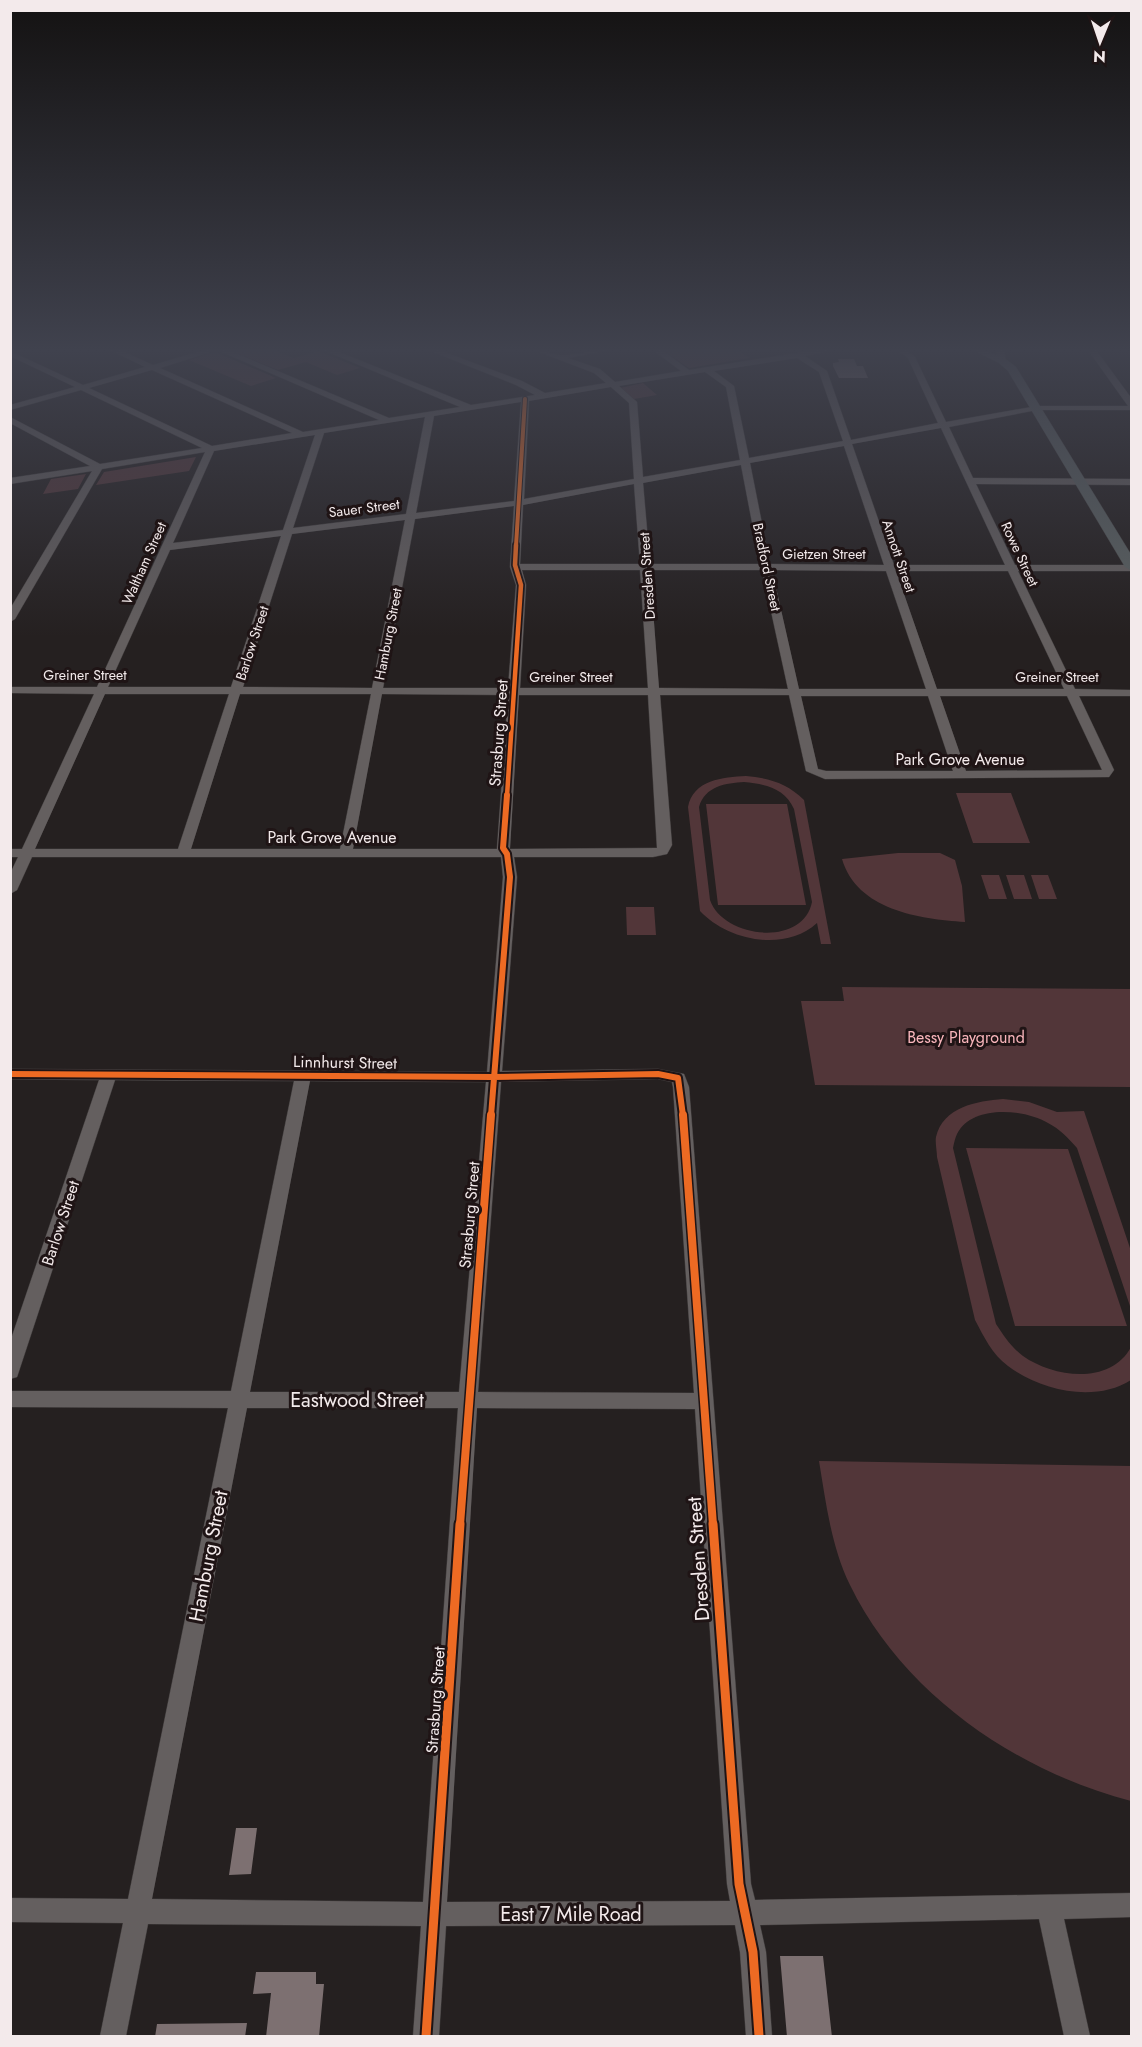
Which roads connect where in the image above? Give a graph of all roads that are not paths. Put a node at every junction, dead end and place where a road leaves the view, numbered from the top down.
1 (59, 446) edge
2 (204, 446) edge
3 (234, 446) edge
4 (316, 446) edge
5 (424, 446) edge
6 (522, 446) edge
7 (636, 446) edge
8 (742, 446) edge
9 (839, 446) edge
10 (848, 446) edge
11 (953, 446) edge
12 (1058, 446) edge
13 (211, 449) junction
14 (745, 463) junction
15 (99, 467) junction
16 (10, 481) edge
17 (639, 482) junction
18 (971, 482) junction
19 (1080, 482) junction
20 (1131, 482) edge
21 (518, 503) junction
22 (410, 516) junction
23 (288, 532) junction
24 (167, 548) junction
25 (515, 567) junction
26 (646, 567) junction
27 (766, 567) junction
28 (889, 567) junction
29 (1131, 567) edge
30 (1012, 568) junction
31 (10, 619) edge
32 (10, 690) edge
33 (102, 690) junction
34 (237, 691) junction
35 (378, 691) junction
36 (515, 692) junction
37 (655, 692) junction
38 (794, 692) junction
39 (931, 692) junction
40 (1071, 693) junction
41 (1131, 693) edge
42 (815, 773) joint
43 (1105, 774) joint
44 (961, 776) junction
45 (10, 853) edge
46 (28, 853) junction
47 (346, 853) junction
48 (653, 853) joint
49 (183, 854) junction
50 (507, 854) junction
51 (10, 890) edge
52 (10, 1074) edge
53 (109, 1074) junction
54 (303, 1075) junction
55 (493, 1077) junction
56 (678, 1078) joint
57 (10, 1371) edge
58 (10, 1399) edge
59 (238, 1400) junction
60 (468, 1401) junction
61 (703, 1401) junction
62 (1131, 1905) edge
63 (1049, 1906) junction
64 (10, 1910) edge
65 (138, 1911) junction
66 (746, 1913) junction
67 (434, 1914) junction
68 (113, 2037) edge
69 (426, 2037) edge
70 (759, 2037) edge
71 (1077, 2037) edge

1 - 15 street
2 - 13 street
3 - 13 street
4 - 23 street, Barlow Street
5 - 22 street, Hamburg Street
6 - 21 street, Strasburg Street
7 - 17 street, Dresden Street
8 - 14 street, Bradford Street
9 - 14 street, Sauer Street
10 - 28 street, Annott Street
11 - 18 street, Rowe Street
12 - 19 main road
13 - 15 street
13 - 24 street, Waltham Street
14 - 17 street, Sauer Street
14 - 27 street, Bradford Street
15 - 16 street
15 - 31 street
17 - 21 street, Sauer Street
17 - 26 street, Dresden Street
18 - 19 street
18 - 30 street, Rowe Street
19 - 20 street
19 - 29 main road
21 - 22 street, Sauer Street
21 - 25 street, Strasburg Street
22 - 23 street, Sauer Street
22 - 35 street, Hamburg Street
23 - 24 street, Sauer Street
23 - 34 street, Barlow Street
24 - 33 street, Waltham Street
25 - 26 street, Gietzen Street
25 - 36 street, Strasburg Street
26 - 27 street, Gietzen Street
26 - 37 street, Dresden Street
27 - 28 street, Gietzen Street
27 - 38 street, Bradford Street
28 - 30 street, Gietzen Street
28 - 39 street, Annott Street
29 - 30 street, Gietzen Street
30 - 40 street, Rowe Street
32 - 33 street, Greiner Street
33 - 34 street, Greiner Street
33 - 46 street, Waltham Street
34 - 35 street, Greiner Street
34 - 49 street, Barlow Street
35 - 36 street, Greiner Street
35 - 47 street, Hamburg Street
36 - 37 street, Greiner Street
36 - 50 street, Strasburg Street
37 - 38 street, Greiner Street
37 - 48 street, Dresden Street
38 - 39 street, Greiner Street
38 - 42 street, Bradford Street
39 - 40 street, Greiner Street
39 - 44 street, Annott Street
40 - 41 street, Greiner Street
40 - 43 street, Rowe Street
42 - 44 street, Park Grove Avenue
43 - 44 street, Park Grove Avenue
45 - 46 street, Park Grove Avenue
46 - 49 street, Park Grove Avenue
46 - 51 street, Waltham Street
47 - 49 street, Park Grove Avenue
47 - 50 street, Park Grove Avenue
48 - 50 street, Park Grove Avenue
50 - 55 street, Strasburg Street
52 - 53 street, Linnhurst Street
53 - 54 street, Linnhurst Street
53 - 57 street, Barlow Street
54 - 55 street, Linnhurst Street
54 - 59 street, Hamburg Street
55 - 56 street, Linnhurst Street
55 - 60 street, Strasburg Street
56 - 61 street, Dresden Street
58 - 59 street, Eastwood Street
59 - 60 street, Eastwood Street
59 - 65 street, Hamburg Street
60 - 61 street, Eastwood Street
60 - 67 street, Strasburg Street
61 - 66 street, Dresden Street
62 - 63 street, East 7 Mile Road
63 - 66 street, East 7 Mile Road
63 - 71 street
64 - 65 street, East 7 Mile Road
65 - 67 street, East 7 Mile Road
65 - 68 street, Hamburg Street
66 - 67 street, East 7 Mile Road
66 - 70 street, Dresden Street
67 - 69 street, Strasburg Street

